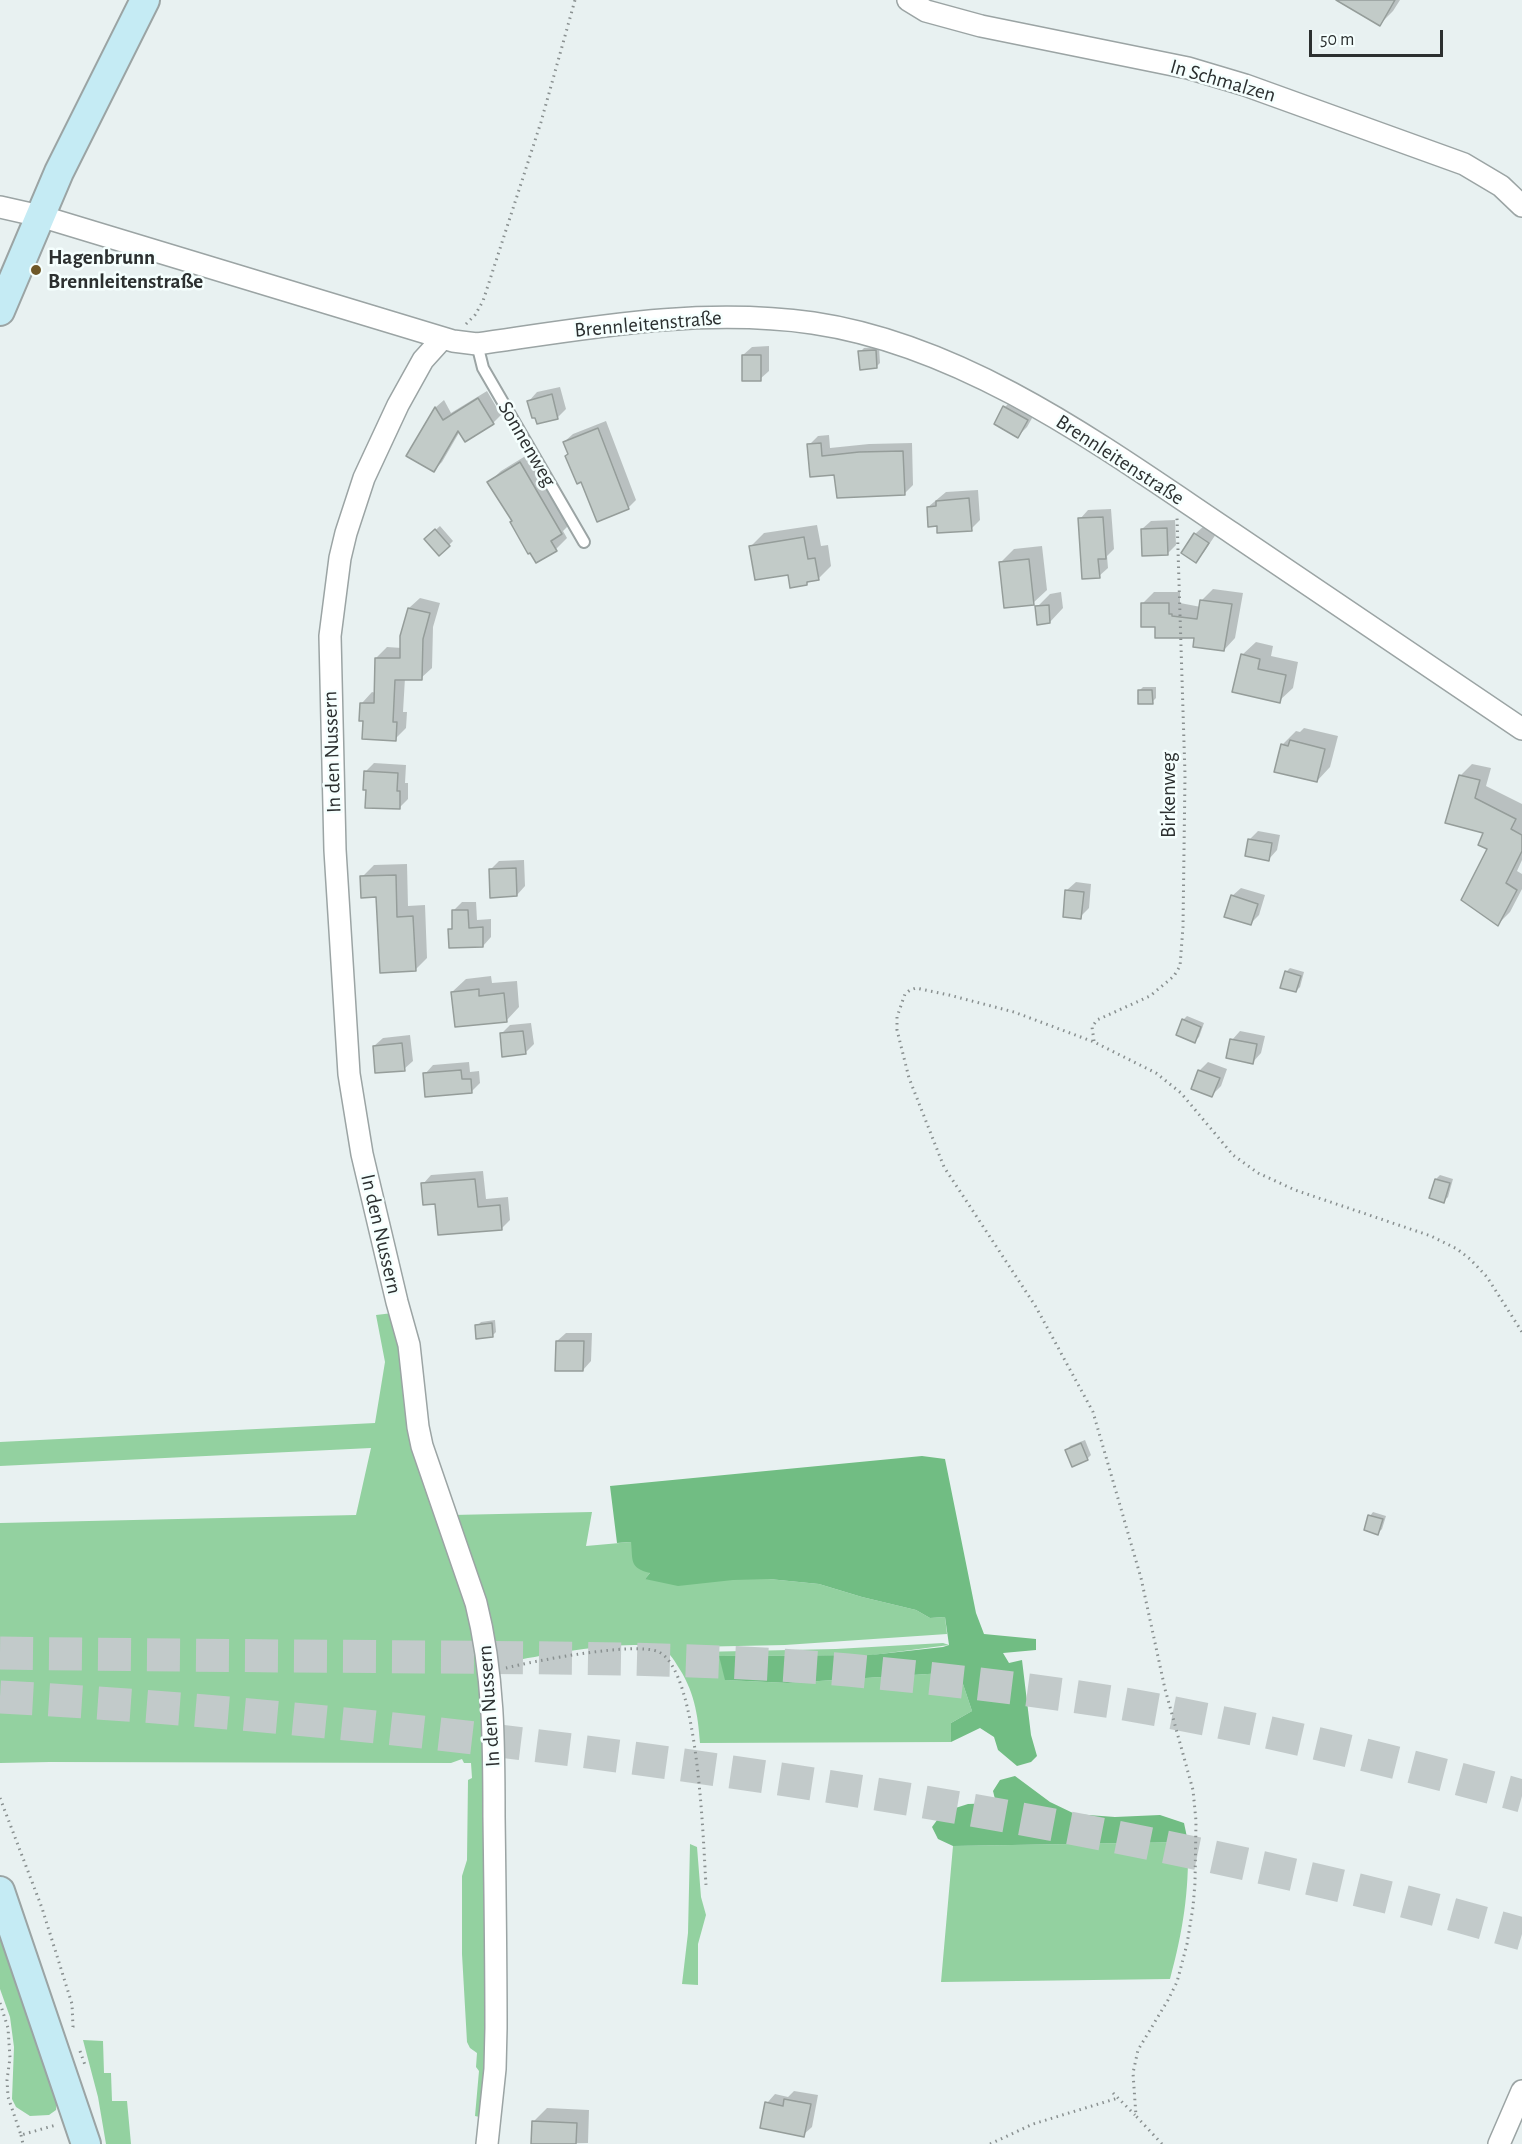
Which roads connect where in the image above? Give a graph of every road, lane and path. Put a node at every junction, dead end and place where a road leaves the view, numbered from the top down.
1 (145, 0) edge
2 (575, 0) edge
3 (908, 0) edge
4 (1522, 206) edge
5 (0, 207) edge
6 (40, 216) junction
7 (0, 311) edge
8 (442, 339) junction
9 (477, 344) junction
10 (1181, 499) junction
11 (584, 542) dead end
12 (1522, 729) edge
13 (1094, 1042) junction
14 (1522, 1332) edge
15 (490, 1672) junction
16 (0, 1798) edge
17 (706, 1885) dead end
18 (0, 1891) edge
19 (0, 2003) edge
20 (52, 2042) junction
21 (1522, 2091) edge
22 (1113, 2093) dead end
23 (1118, 2098) junction
24 (1136, 2116) junction
25 (82, 2132) edge
26 (21, 2135) junction
27 (23, 2144) edge
28 (487, 2144) edge
29 (990, 2144) edge
30 (1162, 2144) edge
31 (1499, 2144) edge

1 - 6 street
2 - 8 path
3 - 4 street, In Schmalzen
5 - 6 street, Brennleitenstraße
6 - 7 street
6 - 8 street, Brennleitenstraße
8 - 9 street, Brennleitenstraße
8 - 15 street, In den Nussern
9 - 10 street, Brennleitenstraße
9 - 11 lane, Sonnenweg
10 - 12 street, Brennleitenstraße
10 - 13 path, Birkenweg
13 - 14 path
13 - 24 path
15 - 17 path
15 - 28 street, In den Nussern
16 - 20 path
18 - 20 street
19 - 26 path
20 - 25 street
21 - 31 street
22 - 23 path
23 - 24 path
23 - 29 path
24 - 30 path
25 - 26 path
26 - 27 path

